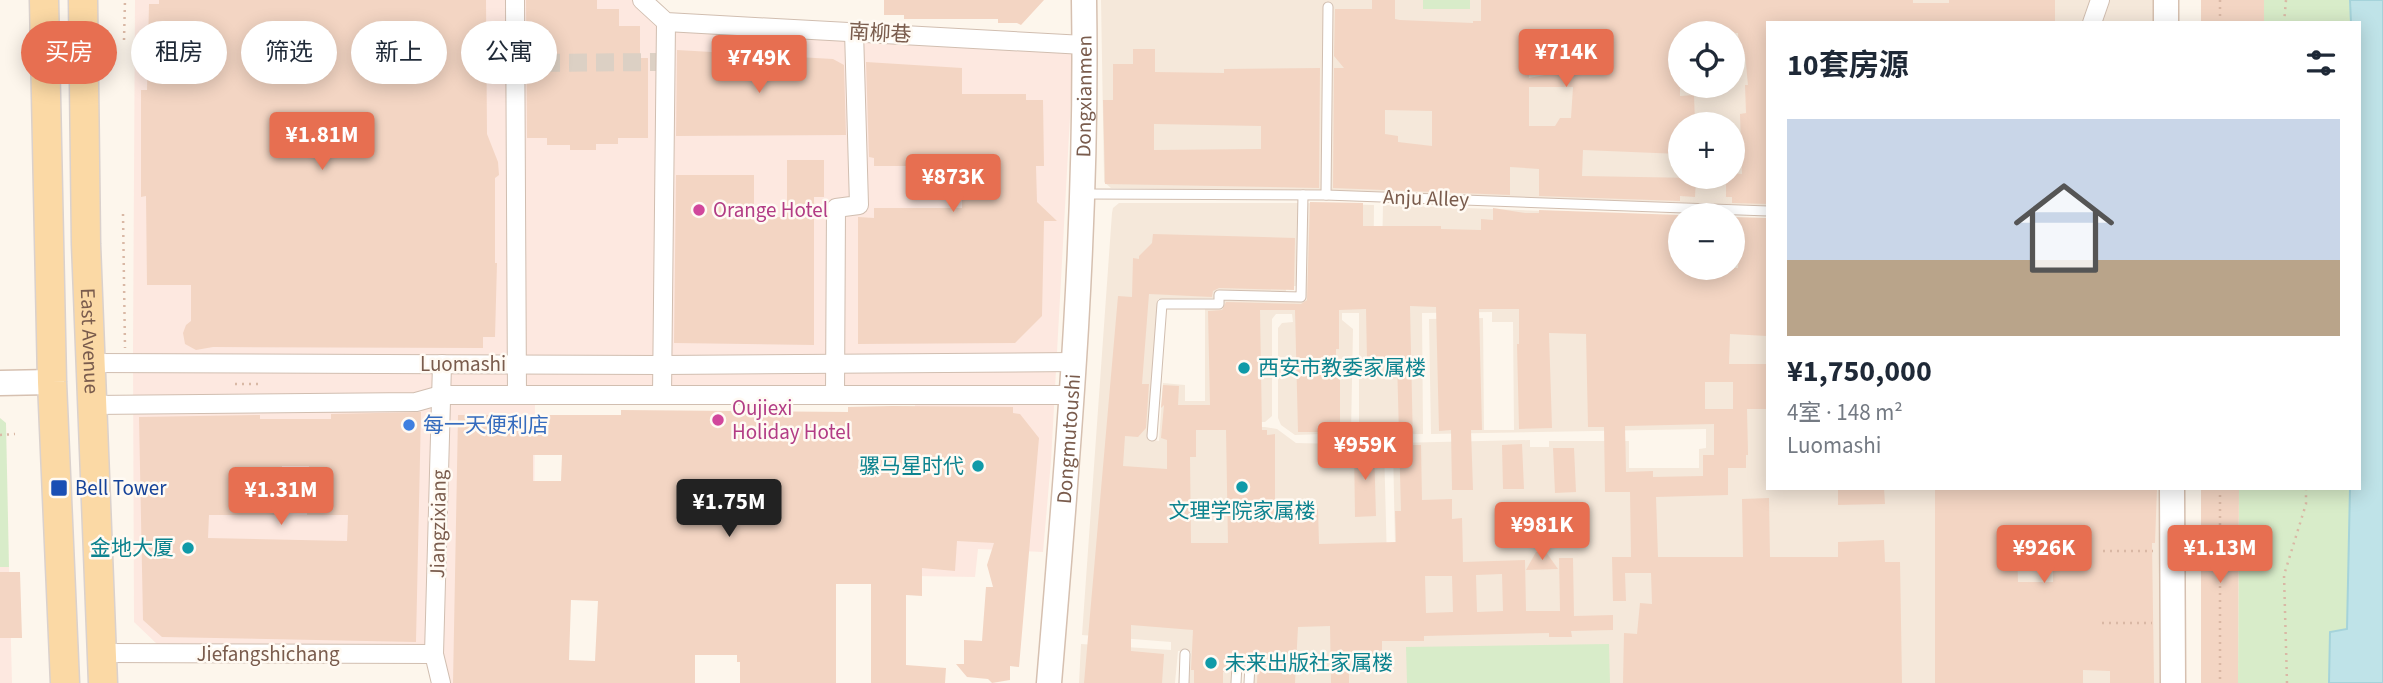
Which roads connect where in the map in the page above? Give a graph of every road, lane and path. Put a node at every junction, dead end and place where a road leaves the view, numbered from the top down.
1 (44, 0) edge
2 (83, 0) edge
3 (125, 0) edge
4 (515, 0) edge
5 (642, 0) edge
6 (1084, 0) edge
7 (2100, 0) edge
8 (2166, 0) edge
9 (2220, 0) edge
10 (2286, 0) edge
11 (1328, 7) dead end
12 (2093, 21) edge
13 (2166, 21) edge
14 (2220, 21) edge
15 (2284, 21) edge
16 (666, 22) junction
17 (854, 32) junction
18 (124, 40) dead end
19 (1084, 46) junction
20 (1083, 194) junction
21 (1303, 195) junction
22 (1326, 195) junction
23 (1766, 211) edge
24 (124, 214) dead end
25 (125, 362) junction
26 (1076, 362) junction
27 (90, 363) junction
28 (259, 363) junction
29 (836, 363) junction
30 (442, 364) junction
31 (516, 365) junction
32 (663, 365) junction
33 (52, 382) junction
34 (0, 383) edge
35 (235, 384) dead end
36 (258, 384) junction
37 (835, 395) junction
38 (1073, 395) junction
39 (441, 396) junction
40 (517, 396) junction
41 (662, 396) junction
42 (258, 403) junction
43 (92, 405) junction
44 (15, 434) dead end
45 (0, 435) edge
46 (1152, 436) dead end
47 (2172, 490) edge
48 (2220, 490) edge
49 (2306, 490) edge
50 (2103, 551) dead end
51 (2132, 551) dead end
52 (2102, 623) dead end
53 (2133, 623) dead end
54 (102, 653) junction
55 (434, 654) junction
56 (1185, 654) dead end
57 (1250, 665) dead end
58 (1237, 666) dead end
59 (65, 683) edge
60 (103, 683) edge
61 (441, 683) edge
62 (1049, 683) edge
63 (1184, 683) edge
64 (1236, 683) edge
65 (1249, 683) edge
66 (2173, 683) edge
67 (2220, 683) edge
68 (2287, 683) edge

1 - 33 main road, East Avenue
2 - 27 main road, East Avenue
3 - 18 path
4 - 31 street
5 - 16 street
6 - 19 street, Dongxianmen
7 - 12 street
8 - 13 street
9 - 14 path
10 - 15 path
11 - 22 lane
16 - 17 street, 南柳巷
16 - 32 street
17 - 19 street, 南柳巷
17 - 29 street
19 - 20 street, Dongxianmen
20 - 21 lane, Anju Alley
20 - 26 street, Dongmutoushi
21 - 22 lane, Anju Alley
21 - 46 lane
22 - 23 lane, Anju Alley
24 - 25 path
25 - 27 street, Luomashi
25 - 28 street, Luomashi
26 - 29 street, Luomashi
26 - 38 street, Dongmutoushi
27 - 43 main road, East Avenue
28 - 30 street, Luomashi
28 - 36 path
29 - 32 street, Luomashi
29 - 37 street
30 - 31 street, Luomashi
30 - 39 street, Jiangzixiang
31 - 32 street, Luomashi
31 - 40 street
32 - 41 street
33 - 34 street
33 - 59 main road, East Avenue
35 - 36 path
36 - 42 path
37 - 38 street, Luomashi
37 - 41 street, Luomashi
38 - 62 street, Dongmutoushi
39 - 40 street, Luomashi
39 - 42 street, Luomashi
39 - 55 street, Jiangzixiang
40 - 41 street, Luomashi
42 - 43 street, Luomashi
43 - 54 main road, East Avenue
44 - 45 path
47 - 66 street
48 - 67 path
49 - 68 path
50 - 51 path
52 - 53 path
54 - 55 street, Jiefangshichang
54 - 60 main road, East Avenue
55 - 61 street, Jiangzixiang
56 - 63 lane
57 - 65 lane
58 - 64 lane

